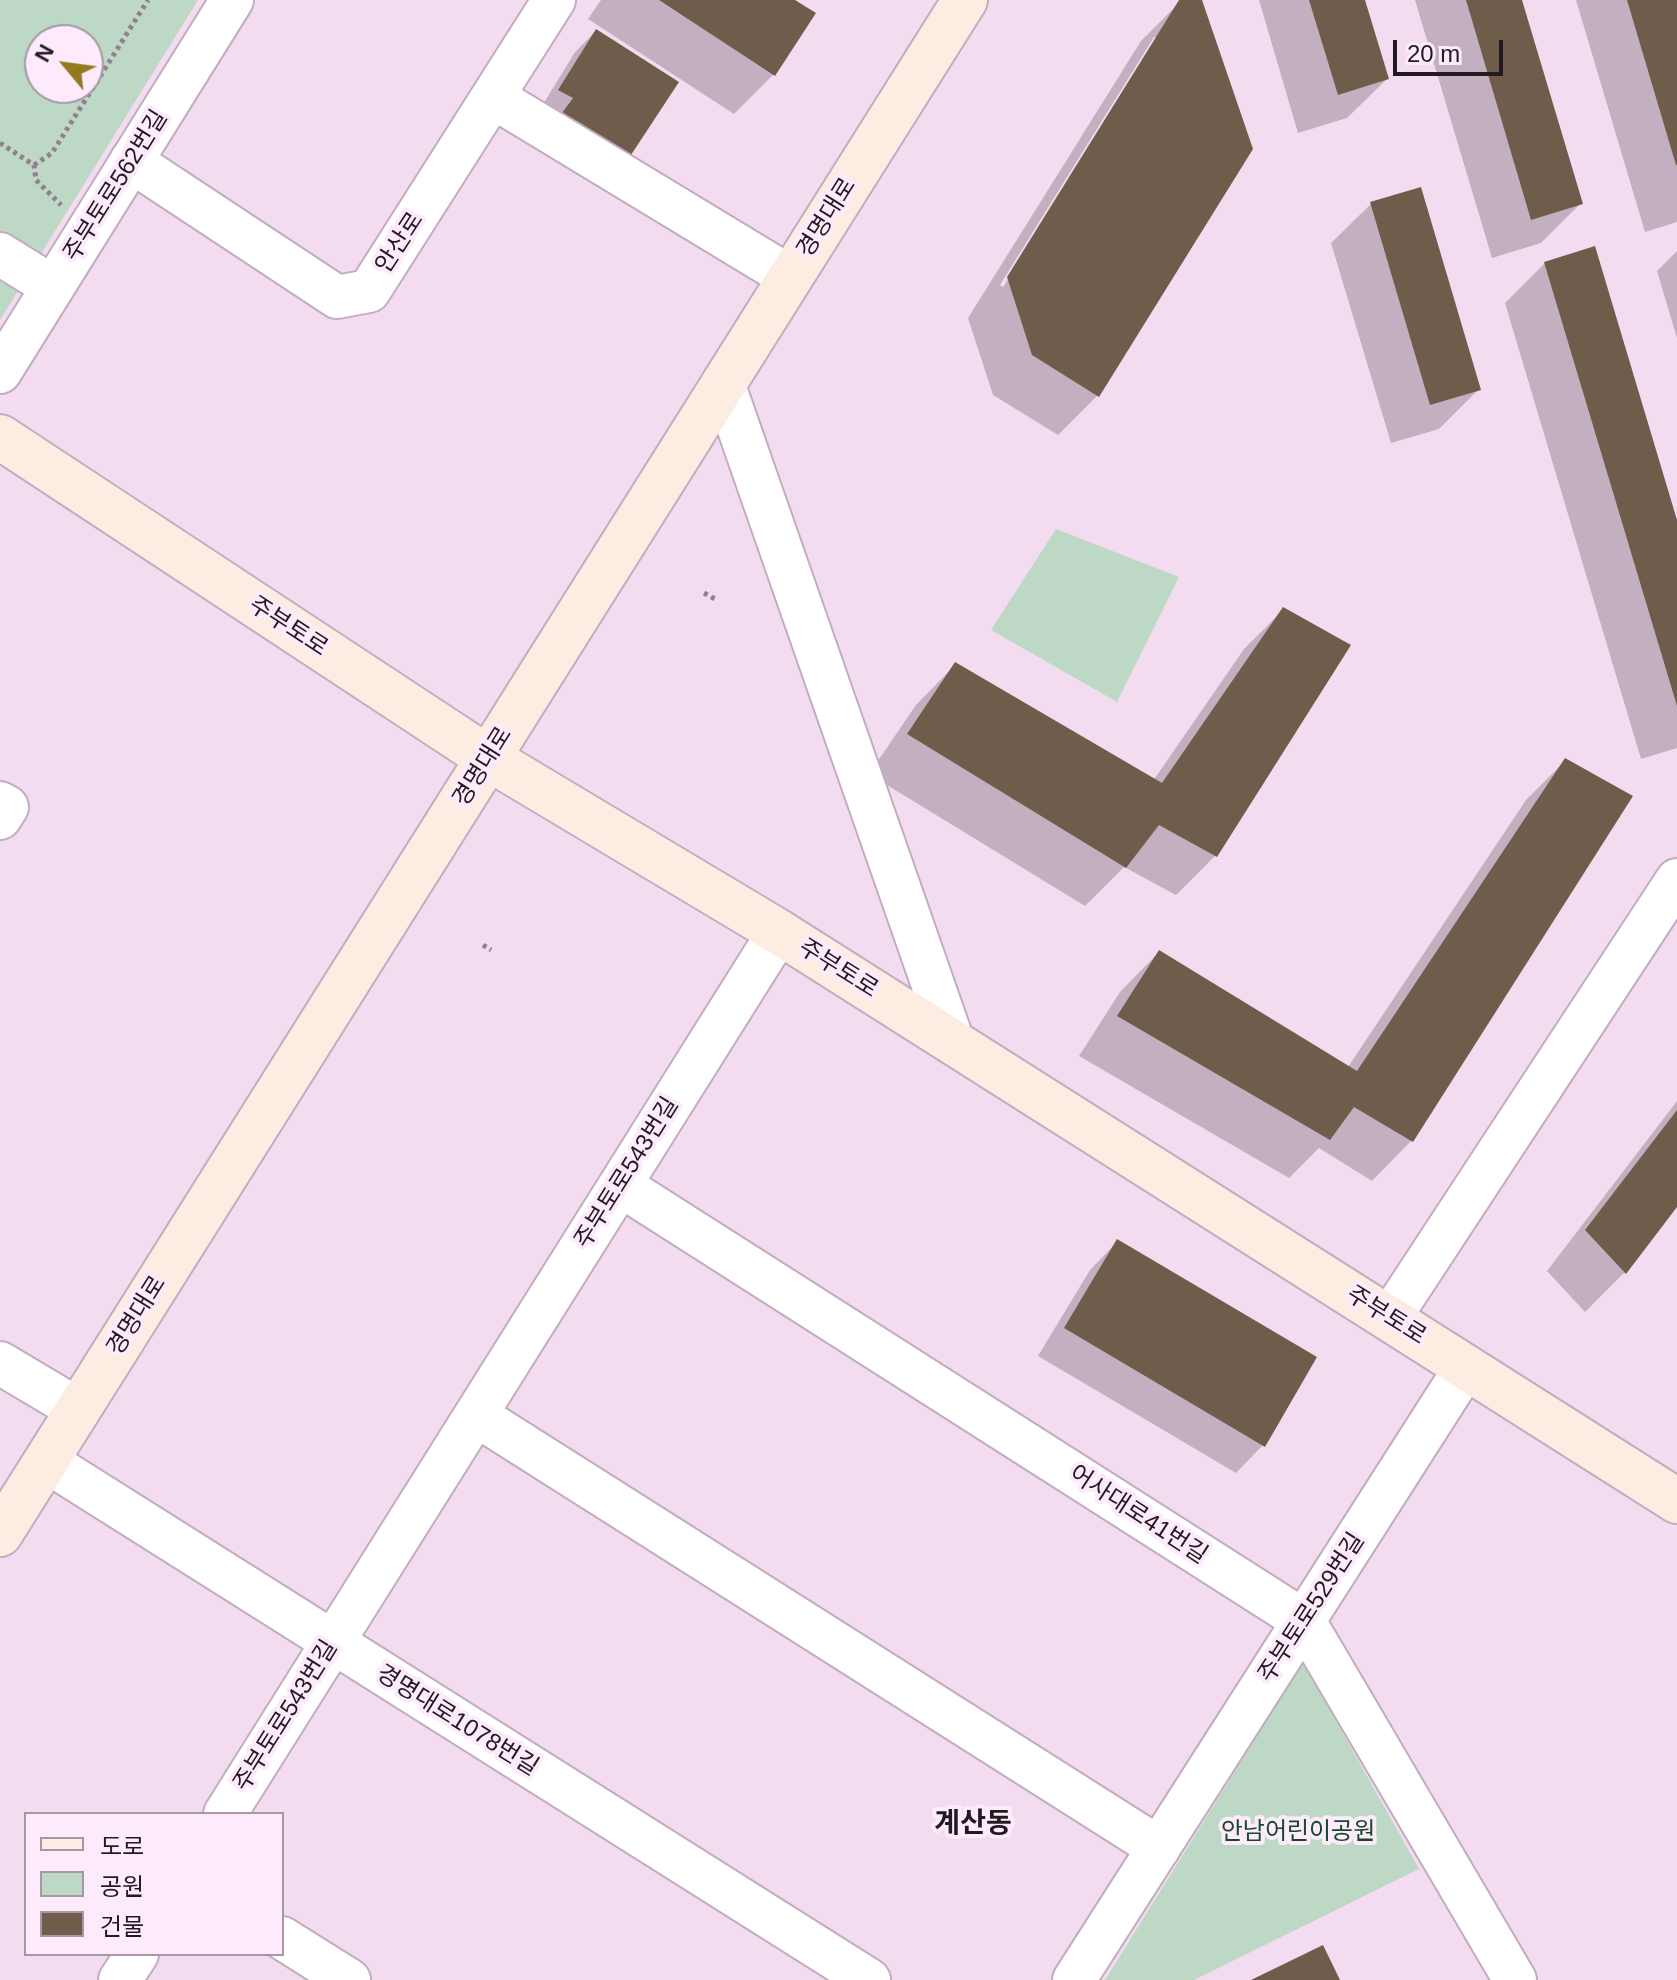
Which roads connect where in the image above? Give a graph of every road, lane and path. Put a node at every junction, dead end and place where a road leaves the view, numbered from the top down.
1 (148, 0) edge
2 (232, 0) edge
3 (554, 0) edge
4 (965, 0) edge
5 (493, 97) junction
6 (0, 143) edge
7 (131, 161) junction
8 (34, 165) junction
9 (67, 211) dead end
10 (0, 254) edge
11 (790, 277) junction
12 (53, 287) junction
13 (0, 372) edge
14 (723, 383) junction
15 (0, 437) edge
16 (704, 593) dead end
17 (715, 599) dead end
18 (488, 758) junction
19 (1677, 880) edge
20 (779, 932) junction
21 (483, 945) dead end
22 (491, 950) dead end
23 (953, 1042) junction
24 (620, 1185) junction
25 (1389, 1319) junction
26 (0, 1363) edge
27 (1466, 1367) junction
28 (79, 1410) junction
29 (476, 1415) junction
30 (46, 1461) junction
31 (1677, 1501) edge
32 (0, 1534) edge
33 (1304, 1621) junction
34 (333, 1642) junction
35 (226, 1812) edge
36 (1159, 1848) junction
37 (284, 1939) edge
38 (136, 1956) edge
39 (120, 1980) edge
40 (349, 1980) edge
41 (869, 1980) edge
42 (1074, 1980) edge
43 (1515, 1980) edge

1 - 8 path
2 - 7 street, 주부토로562번길
3 - 5 street, 안산로
4 - 11 main road, 경명대로
5 - 7 street, 안산로
5 - 11 street
6 - 8 path
7 - 12 street, 주부토로562번길
8 - 9 path
10 - 12 street
11 - 14 main road, 경명대로
12 - 13 street, 주부토로562번길
14 - 18 main road, 경명대로
14 - 23 street
15 - 18 main road, 주부토로
16 - 17 path
18 - 20 main road, 주부토로
18 - 28 main road, 경명대로
19 - 25 street
20 - 23 main road, 주부토로
20 - 24 street, 주부토로543번길
21 - 22 path
23 - 25 main road, 주부토로
24 - 29 street, 주부토로543번길
24 - 33 street, 어사대로41번길
25 - 27 main road, 주부토로
26 - 28 street
27 - 31 main road, 주부토로
27 - 33 street, 주부토로529번길
28 - 30 main road, 경명대로
29 - 34 street, 주부토로543번길
29 - 36 street
30 - 32 main road, 경명대로
30 - 34 street, 경명대로1078번길
33 - 36 street, 주부토로529번길
33 - 43 street, 어사대로41번길
34 - 35 street, 주부토로543번길
34 - 41 street, 경명대로1078번길
36 - 42 street, 주부토로529번길
37 - 40 street
38 - 39 street

